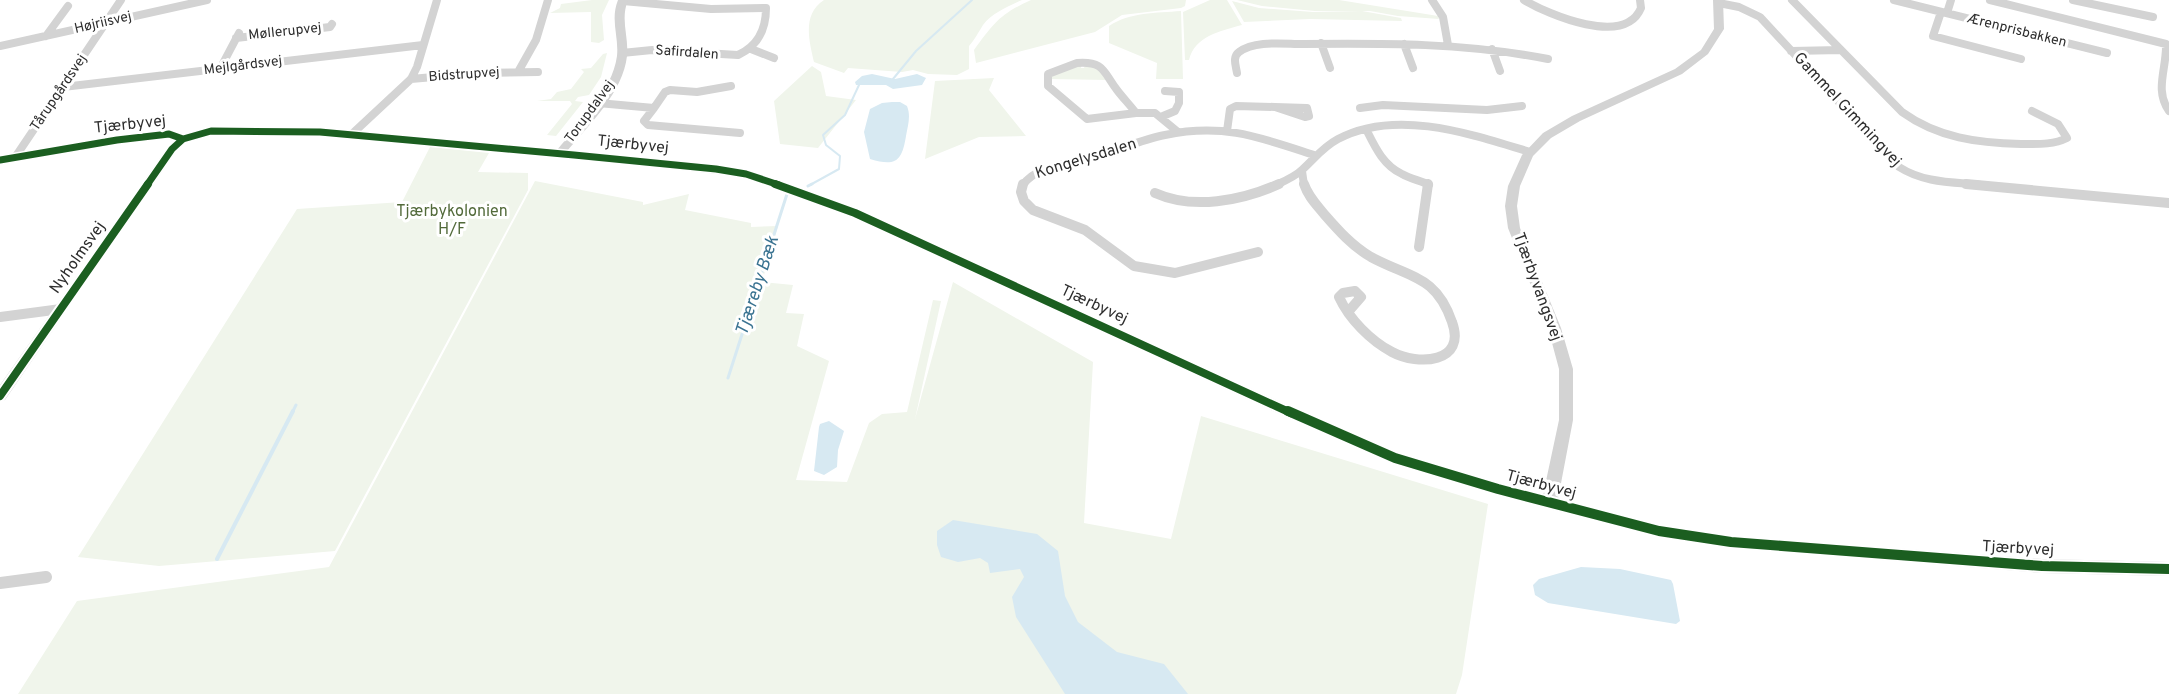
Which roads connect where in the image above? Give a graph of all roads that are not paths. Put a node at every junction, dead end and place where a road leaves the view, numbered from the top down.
1 (121, 0) edge
2 (207, 0) edge
3 (437, 0) edge
4 (548, 0) edge
5 (1432, 0) edge
6 (1524, 0) edge
7 (1640, 0) edge
8 (1792, 0) edge
9 (1894, 0) edge
10 (1951, 0) edge
11 (1990, 0) edge
12 (623, 1) edge
13 (1718, 1) edge
14 (68, 6) dead end
15 (2077, 8) edge
16 (1944, 12) junction
17 (2153, 16) dead end
18 (106, 22) junction
19 (332, 24) dead end
20 (46, 36) junction
21 (1321, 43) junction
22 (1404, 44) junction
23 (423, 45) junction
24 (1448, 45) junction
25 (2, 47) edge
26 (751, 49) junction
27 (1492, 49) junction
28 (1841, 50) junction
29 (1791, 51) junction
30 (622, 53) junction
31 (2107, 53) dead end
32 (774, 58) dead end
33 (1548, 59) dead end
34 (2021, 59) dead end
35 (1248, 68) dead end
36 (1330, 68) dead end
37 (1413, 68) dead end
38 (2168, 68) edge
39 (220, 69) junction
40 (1500, 71) dead end
41 (518, 72) junction
42 (538, 72) dead end
43 (411, 79) junction
44 (730, 86) dead end
45 (63, 87) junction
46 (1165, 91) dead end
47 (598, 103) junction
48 (1522, 106) dead end
49 (1275, 107) dead end
50 (654, 108) junction
51 (1360, 108) dead end
52 (1437, 109) junction
53 (2032, 111) dead end
54 (2169, 111) edge
55 (1136, 113) junction
56 (1163, 116) junction
57 (1366, 129) junction
58 (1442, 130) junction
59 (1227, 131) junction
60 (1179, 132) junction
61 (740, 133) dead end
62 (352, 134) junction
63 (183, 139) junction
64 (1530, 152) junction
65 (560, 153) junction
66 (1314, 155) junction
67 (16, 156) junction
68 (0, 160) edge
69 (1302, 171) junction
70 (1278, 184) junction
71 (1303, 189) junction
72 (1155, 193) dead end
73 (2169, 203) edge
74 (1419, 247) dead end
75 (1258, 252) dead end
76 (61, 309) junction
77 (1348, 312) dead end
78 (0, 317) edge
79 (0, 396) edge
80 (1549, 503) junction
81 (2169, 569) edge
82 (46, 577) dead end
83 (0, 583) edge

1 - 18 street, Tårupgårdsvej
2 - 18 street, Højriisvej
3 - 23 street
4 - 41 street, Bidstrupvej
5 - 24 street
6 - 7 street
8 - 28 street
9 - 16 street, Ærenprisbakken
10 - 16 street, Ærenprisbakken
11 - 15 street
12 - 26 street
12 - 30 street, Torupdalvej
13 - 29 street, Gammel Gimmingvej
13 - 64 street, Tjærbyvangsvej
14 - 20 street
15 - 17 street
15 - 38 street
16 - 31 street, Ærenprisbakken
16 - 34 street, Ærenprisbakken
18 - 20 street, Højriisvej
18 - 45 street, Tårupgårdsvej
19 - 39 street, Møllerupvej
20 - 25 street, Højriisvej
21 - 22 street
21 - 35 street
21 - 36 street
22 - 24 street
22 - 37 street
23 - 39 street, Mejlgårdsvej
23 - 43 street
24 - 27 street
26 - 30 street, Safirdalen
26 - 32 street
27 - 33 street
27 - 40 street
28 - 29 street
28 - 53 street
29 - 73 street, Gammel Gimmingvej
30 - 47 street, Torupdalvej
38 - 54 street
39 - 45 street, Mejlgårdsvej
41 - 42 street, Bidstrupvej
41 - 43 street, Bidstrupvej
43 - 62 street
44 - 50 street
45 - 67 street, Tårupgårdsvej
46 - 56 street
47 - 50 street
47 - 65 street, Torupdalvej
48 - 52 street
49 - 59 street
50 - 61 street
51 - 52 street
52 - 58 street
55 - 55 street
55 - 56 street
56 - 60 street
57 - 58 street
57 - 66 street
57 - 74 street
58 - 64 street
59 - 60 street, Kongelysdalen
59 - 66 street, Kongelysdalen
60 - 75 street, Kongelysdalen
62 - 63 street, Tjærbyvej
62 - 65 street, Tjærbyvej
63 - 67 street, Tjærbyvej
63 - 76 street, Nyholmsvej
64 - 80 street, Tjærbyvangsvej
65 - 80 street, Tjærbyvej
66 - 69 street
67 - 68 street, Tjærbyvej
69 - 70 street
69 - 71 street
70 - 71 street
70 - 72 street
71 - 77 street
76 - 78 street, Nyholmsvej
76 - 79 street, Nyholmsvej
80 - 81 street, Tjærbyvej
82 - 83 street

